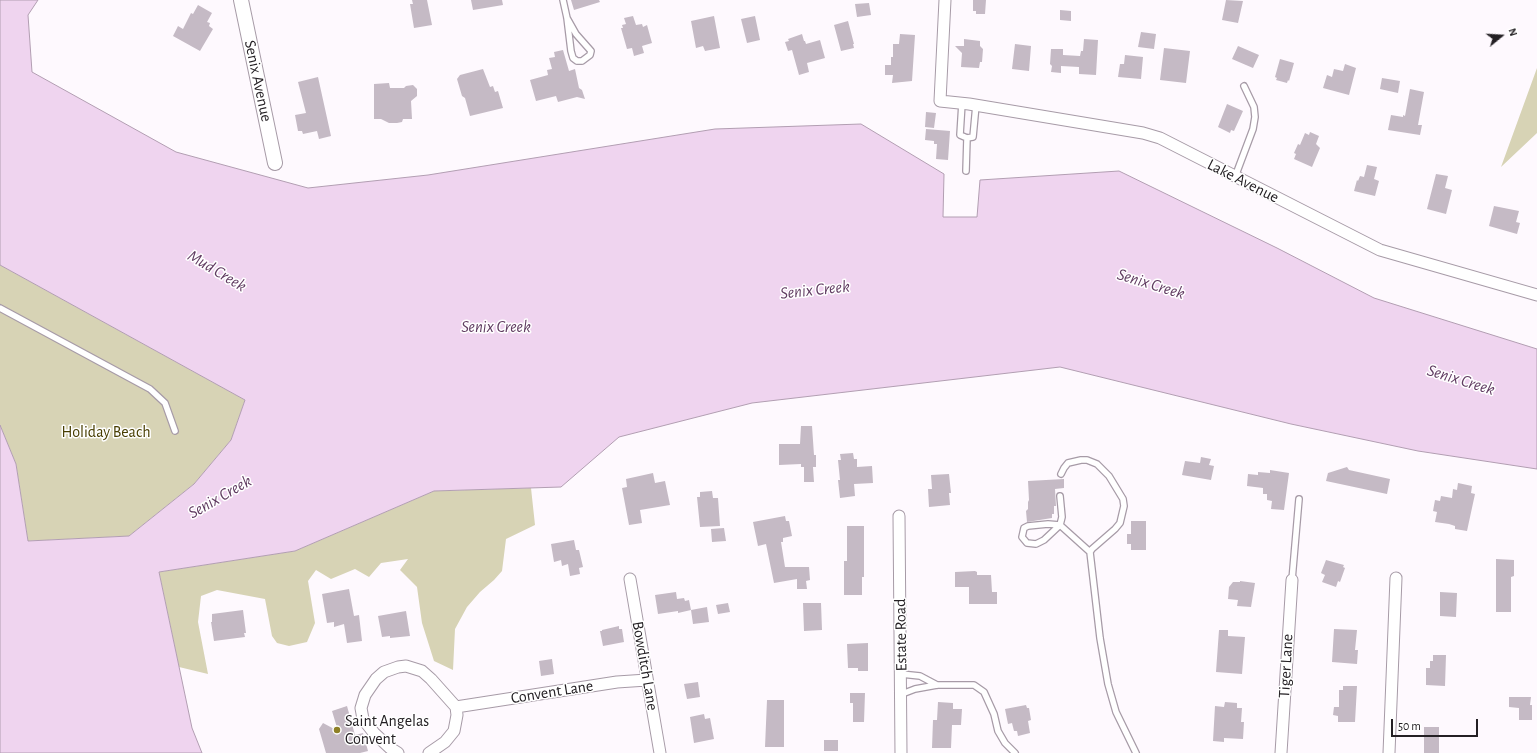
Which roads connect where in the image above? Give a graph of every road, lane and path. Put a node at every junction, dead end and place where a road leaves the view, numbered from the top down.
1 (241, 0) edge
2 (563, 0) edge
3 (944, 0) edge
4 (567, 18) junction
5 (1244, 86) dead end
6 (962, 103) junction
7 (976, 105) junction
8 (967, 138) junction
9 (275, 163) dead end
10 (966, 171) dead end
11 (1235, 177) junction
12 (1537, 295) edge
13 (0, 308) edge
14 (175, 431) dead end
15 (1061, 474) dead end
16 (1060, 496) dead end
17 (1299, 499) dead end
18 (899, 516) dead end
19 (1060, 525) junction
20 (1090, 552) junction
21 (1396, 578) dead end
22 (630, 579) dead end
23 (1292, 580) joint
24 (901, 674) junction
25 (647, 680) junction
26 (937, 685) junction
27 (902, 694) junction
28 (456, 708) junction
29 (398, 753) edge
30 (429, 753) edge
31 (660, 753) edge
32 (901, 753) edge
33 (1015, 753) edge
34 (1136, 753) edge
35 (1281, 753) edge
36 (1390, 753) edge

1 - 9 street, Senix Avenue
2 - 4 lane
3 - 6 street, Lake Avenue
4 - 4 lane
5 - 11 lane
6 - 7 street, Lake Avenue
6 - 8 lane
7 - 8 lane
7 - 11 street, Lake Avenue
8 - 10 lane
11 - 12 street, Lake Avenue
13 - 14 lane
15 - 20 lane
16 - 19 lane
17 - 23 lane
18 - 24 street, Estate Road
19 - 19 lane
19 - 20 lane
20 - 34 lane
21 - 36 street
22 - 25 street, Bowditch Lane
23 - 35 street, Tiger Lane
24 - 26 lane
24 - 27 street, Estate Road
25 - 28 street, Convent Lane
25 - 31 street, Bowditch Lane
26 - 27 lane
26 - 33 lane
27 - 32 street, Estate Road
28 - 29 street
28 - 30 street

